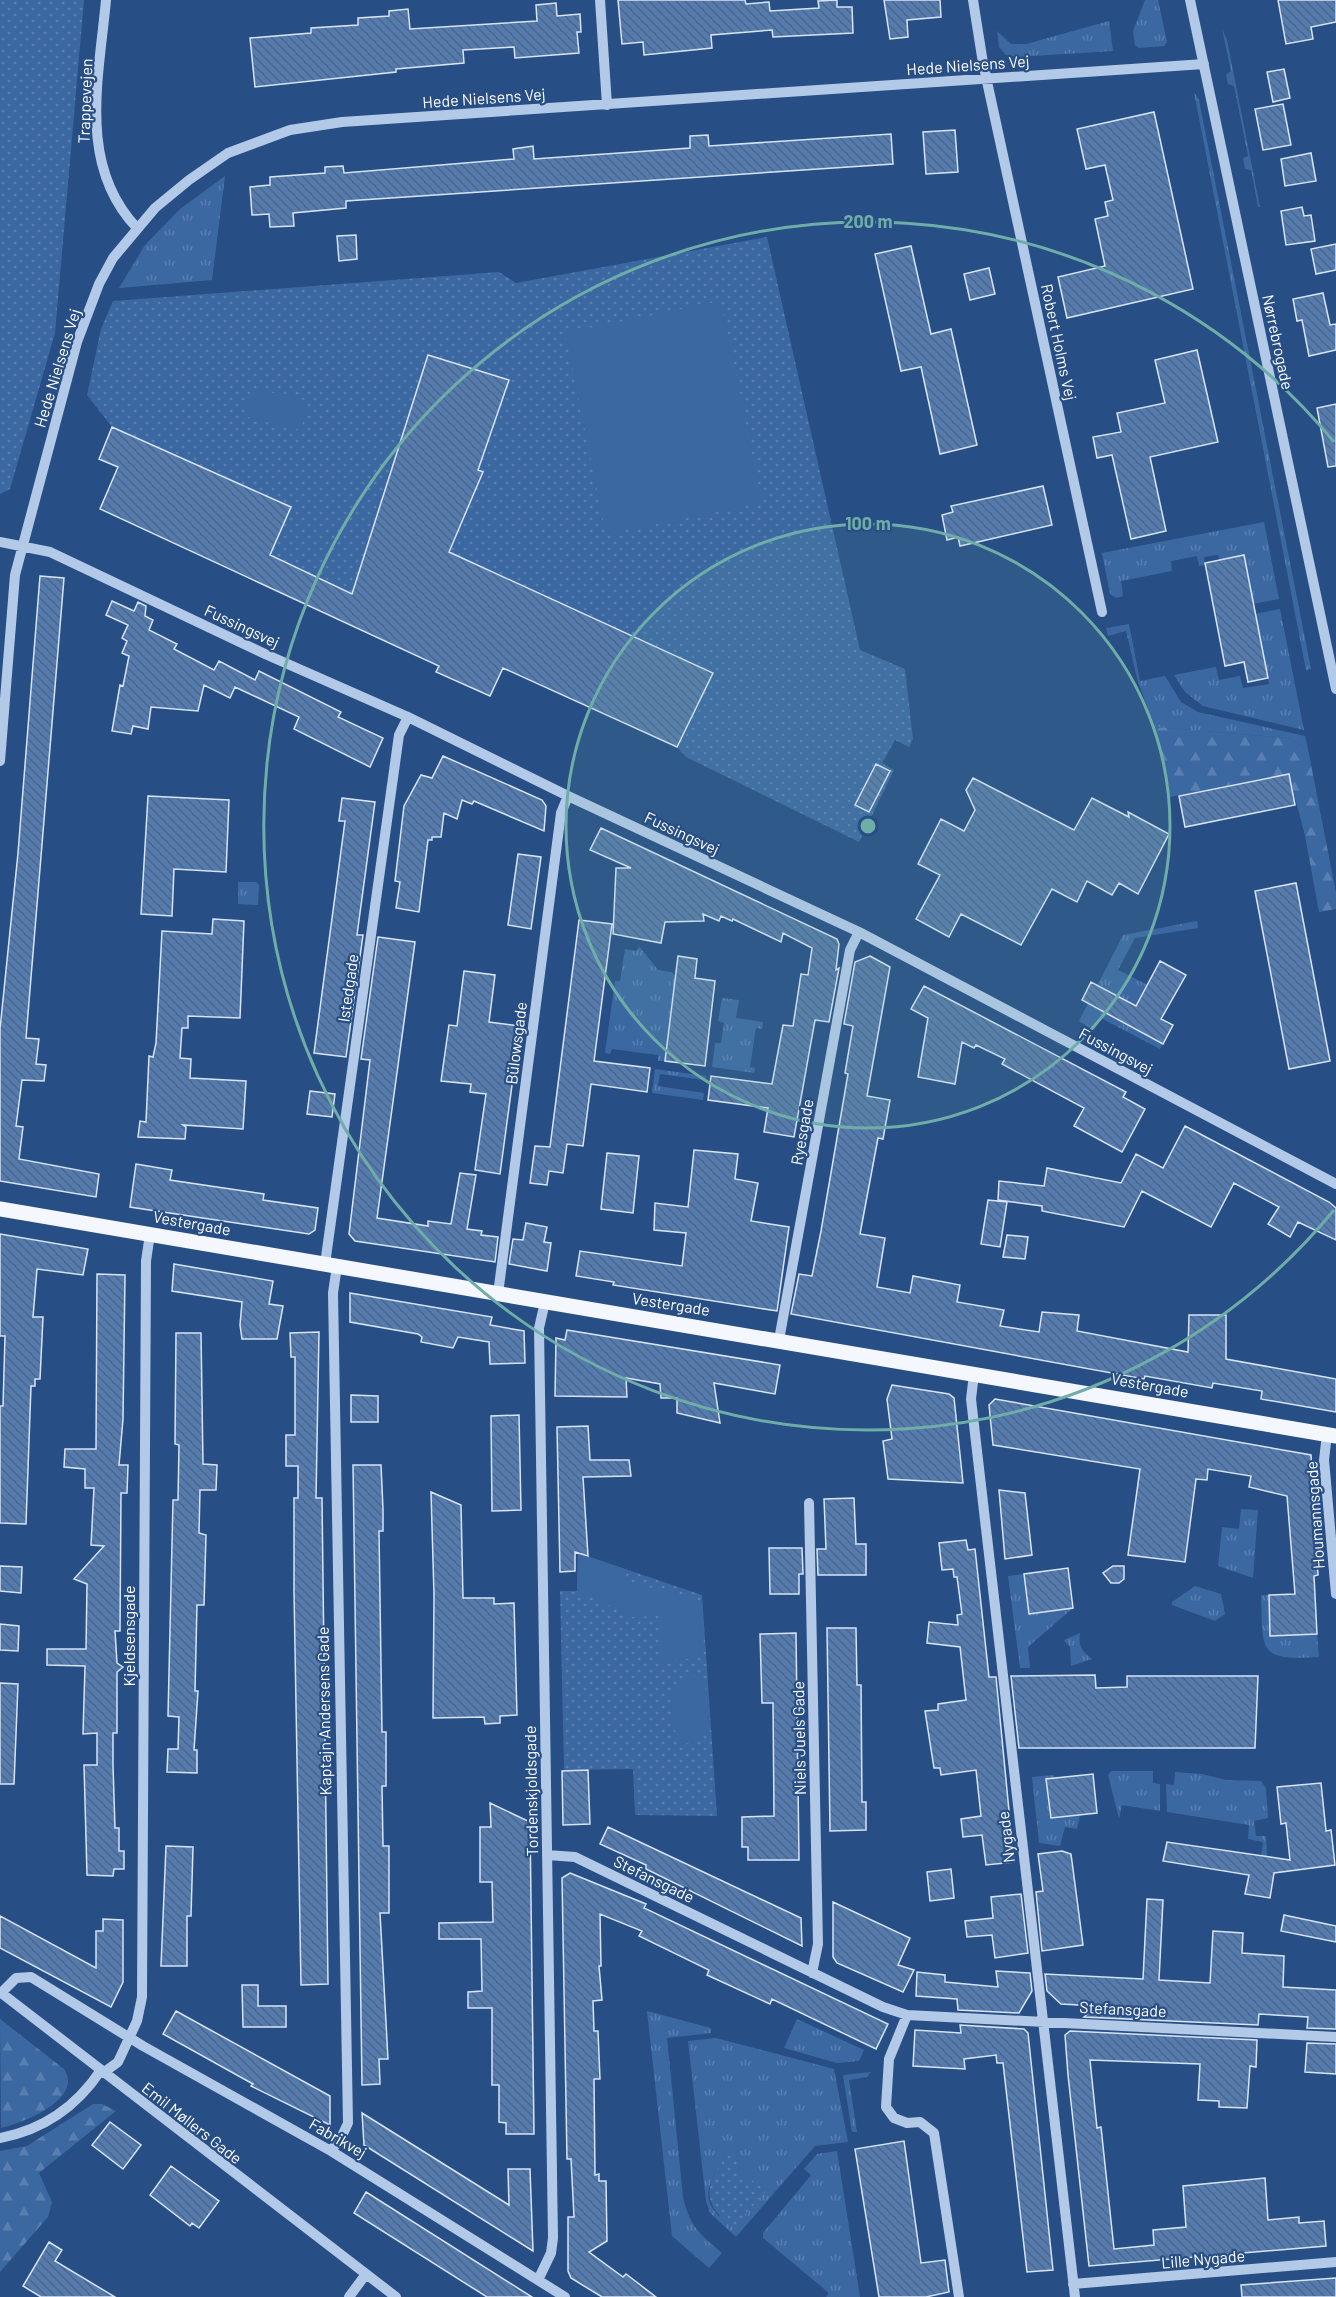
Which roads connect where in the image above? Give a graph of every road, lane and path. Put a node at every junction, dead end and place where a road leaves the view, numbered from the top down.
1 (106, 0) edge
2 (600, 0) edge
3 (974, 0) edge
4 (1190, 0) edge
5 (1204, 64) junction
6 (986, 79) junction
7 (607, 105) junction
8 (137, 228) junction
9 (0, 542) edge
10 (22, 546) junction
11 (1102, 612) dead end
12 (1336, 689) edge
13 (408, 717) junction
14 (0, 761) edge
15 (568, 796) junction
16 (859, 932) junction
17 (1336, 1184) edge
18 (0, 1209) edge
19 (150, 1233) junction
20 (331, 1265) junction
21 (498, 1294) junction
22 (545, 1302) junction
23 (779, 1340) junction
24 (974, 1374) junction
25 (1331, 1435) edge
26 (809, 1503) dead end
27 (1336, 1594) edge
28 (547, 1855) junction
29 (812, 1973) junction
30 (1, 1993) edge
31 (907, 2015) junction
32 (1043, 2020) junction
33 (1336, 2037) edge
34 (130, 2038) junction
35 (102, 2071) junction
36 (0, 2138) edge
37 (331, 2151) junction
38 (1336, 2262) edge
39 (366, 2274) junction
40 (539, 2278) junction
41 (1073, 2284) junction
42 (349, 2297) edge
43 (396, 2297) edge
44 (566, 2297) edge
45 (959, 2297) edge
46 (1075, 2297) edge

1 - 8 street, Trappevejen
2 - 7 street
3 - 6 street, Robert Holms Vej
4 - 5 street, Nørrebrogade
5 - 6 street, Hede Nielsens Vej
5 - 12 street, Nørrebrogade
6 - 7 street, Hede Nielsens Vej
6 - 11 street, Robert Holms Vej
7 - 8 street, Hede Nielsens Vej
8 - 10 street, Hede Nielsens Vej
9 - 10 street, Fussingsvej
10 - 13 street, Fussingsvej
10 - 14 street, Hede Nielsens Vej
13 - 15 street, Fussingsvej
13 - 20 street, Istedgade
15 - 16 street, Fussingsvej
15 - 21 street, Bülowsgade
16 - 17 street, Fussingsvej
16 - 23 street, Ryesgade
18 - 19 main road, Vestergade
19 - 20 main road, Vestergade
19 - 34 street, Kjeldsensgade
20 - 21 main road, Vestergade
20 - 37 street, Kaptajn Andersens Gade
21 - 22 main road, Vestergade
22 - 23 main road, Vestergade
22 - 28 street, Tordenskjoldsgade
23 - 24 main road, Vestergade
24 - 25 main road, Vestergade
24 - 32 street, Nygade
25 - 27 street, Houmannsgade
26 - 29 street, Niels Juels Gade
28 - 29 street, Stefansgade
28 - 40 street, Tordenskjoldsgade
29 - 31 street, Stefansgade
30 - 34 street, Emil Møllers Gade
30 - 35 street, Emil Møllers Gade
31 - 32 street, Stefansgade
31 - 45 street
32 - 33 street, Stefansgade
32 - 41 street, Nygade
34 - 35 street
34 - 37 street, Fabrikvej
35 - 36 street
35 - 39 street, Emil Møllers Gade
37 - 40 street, Fabrikvej
38 - 41 street, Lille Nygade
39 - 42 street
39 - 43 street, Emil Møllers Gade
40 - 44 street, Fabrikvej
41 - 46 street, Nygade

